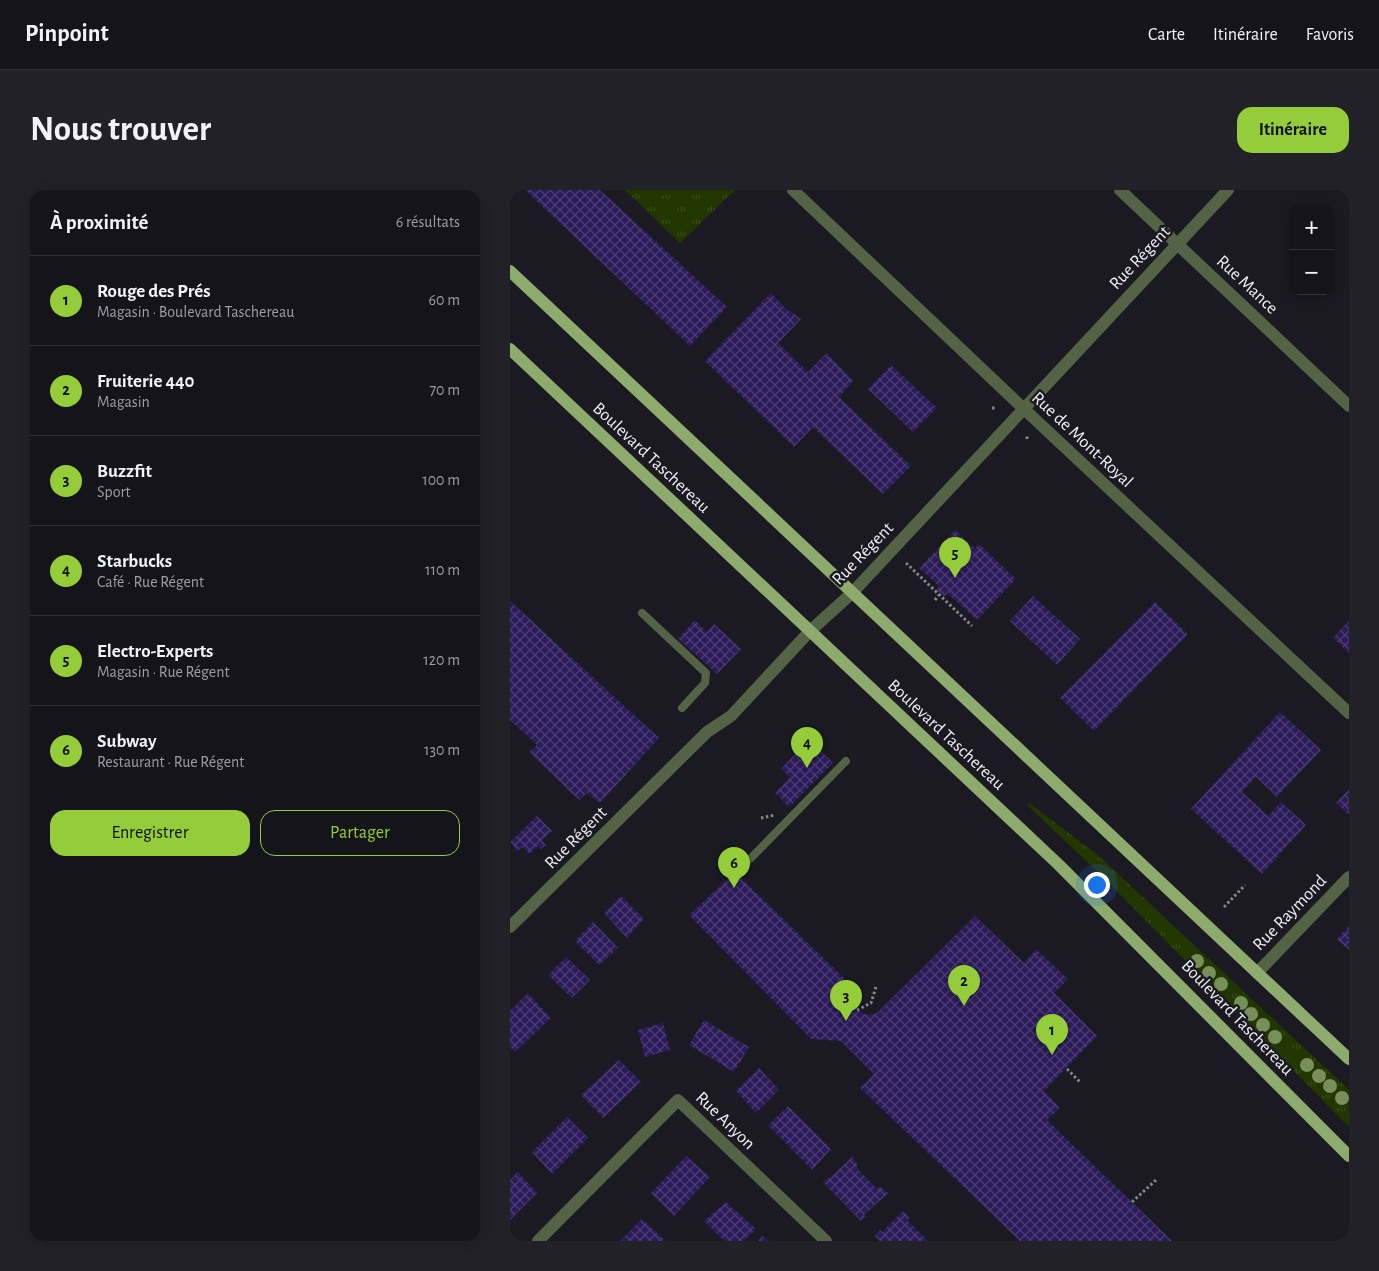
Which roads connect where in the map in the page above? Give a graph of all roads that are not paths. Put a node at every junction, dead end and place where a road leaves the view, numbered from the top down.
1 (793, 190) edge
2 (1120, 190) edge
3 (1228, 190) edge
4 (1177, 244) junction
5 (510, 271) edge
6 (510, 349) edge
7 (1349, 406) edge
8 (1024, 409) junction
9 (852, 593) junction
10 (642, 613) dead end
11 (810, 631) junction
12 (682, 708) dead end
13 (1349, 713) edge
14 (846, 761) dead end
15 (750, 859) dead end
16 (1349, 877) edge
17 (510, 927) edge
18 (1257, 973) junction
19 (1349, 1059) edge
20 (1349, 1156) edge
21 (538, 1241) edge
22 (826, 1241) edge

1 - 8 street, Rue de Mont-Royal
2 - 4 street, Rue Mance
3 - 4 street, Rue Régent
4 - 7 street, Rue Mance
4 - 8 street, Rue Régent
5 - 9 main road
6 - 11 main road, Boulevard Taschereau
8 - 9 street, Rue Régent
8 - 13 street, Rue de Mont-Royal
9 - 11 street, Rue Régent
9 - 18 main road
10 - 12 lane
11 - 17 street, Rue Régent
11 - 20 main road, Boulevard Taschereau
14 - 15 lane
16 - 18 street, Rue Raymond
18 - 19 main road
21 - 22 street, Rue Anyon

